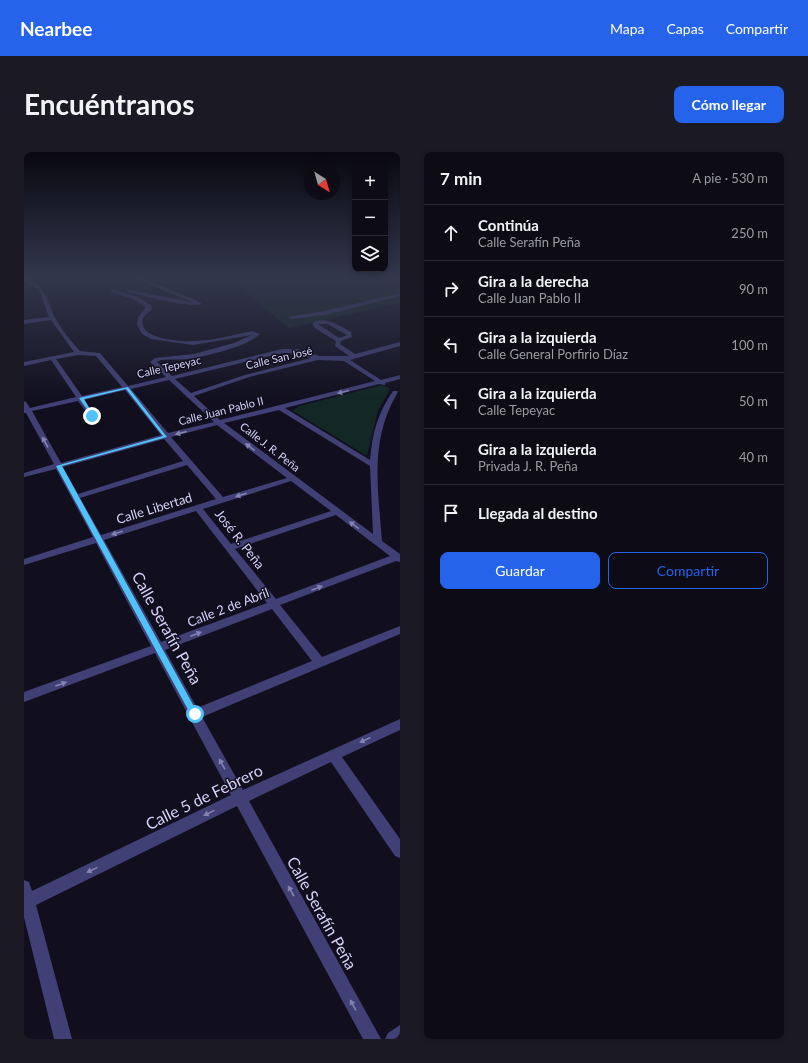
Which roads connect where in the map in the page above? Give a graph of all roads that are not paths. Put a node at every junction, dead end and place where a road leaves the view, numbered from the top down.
1 (42, 319) edge
2 (53, 319) edge
3 (141, 319) edge
4 (24, 322) edge
5 (339, 340) junction
6 (400, 344) edge
7 (392, 346) junction
8 (400, 352) edge
9 (78, 353) junction
10 (353, 356) junction
11 (52, 358) junction
12 (318, 358) junction
13 (344, 359) junction
14 (24, 364) edge
15 (400, 377) edge
16 (171, 378) junction
17 (381, 382) junction
18 (127, 388) junction
19 (398, 393) edge
20 (189, 396) junction
21 (81, 398) junction
22 (25, 408) edge
23 (279, 408) junction
24 (92, 416) dead end
25 (219, 423) junction
26 (166, 436) junction
27 (188, 462) junction
28 (373, 465) junction
29 (59, 466) junction
30 (24, 475) edge
31 (291, 479) junction
32 (76, 497) junction
33 (222, 501) junction
34 (198, 508) junction
35 (337, 512) junction
36 (99, 539) junction
37 (378, 542) junction
38 (229, 548) junction
39 (398, 558) edge
40 (24, 562) edge
41 (274, 605) junction
42 (400, 630) edge
43 (158, 648) junction
44 (320, 663) junction
45 (24, 697) edge
46 (195, 714) junction
47 (400, 724) edge
48 (333, 755) junction
49 (240, 798) junction
50 (400, 851) edge
51 (25, 897) edge
52 (400, 1034) edge
53 (63, 1039) edge
54 (372, 1039) edge
55 (394, 1039) edge

1 - 4 street
2 - 9 street
3 - 16 street, Calle J. R. Peña
5 - 5 street
5 - 10 street
6 - 7 street, Calle San José
7 - 8 street
7 - 10 street, Calle San José
9 - 11 street
9 - 18 street
10 - 13 street, Calle San José
11 - 14 street
11 - 21 street
12 - 13 street, Calle San José
12 - 16 street, Calle Tepeyac
12 - 20 street, Calle San José
13 - 17 street
15 - 17 street, Calle Juan Pablo II
16 - 18 street, Calle Tepeyac
16 - 20 street, Calle J. R. Peña
17 - 19 street
17 -> 23 street, Calle Juan Pablo II
18 - 21 street, Calle Tepeyac
18 - 26 street
19 - 28 street
20 - 25 street, Calle J. R. Peña
21 - 22 street, Calle Tepeyac
21 - 24 street
29 -> 22 street, Calle Serafín Peña
23 - 25 street, Calle Juan Pablo II
23 - 28 street
25 -> 26 street, Calle Juan Pablo II
31 -> 25 street, Calle J. R. Peña
26 - 27 street
26 - 29 street, Calle Juan Pablo II
27 - 32 street
27 - 33 street
28 - 37 street
29 - 30 street, Calle Juan Pablo II
29 - 32 street, Calle Serafín Peña
31 -> 33 street, Calle Libertad
31 - 35 street, Calle J. R. Peña
32 - 36 street, Calle Serafín Peña
33 - 34 street, Calle Libertad
34 -> 36 street, Calle Libertad
34 - 38 street, José R. Peña
37 -> 35 street, Calle J. R. Peña
35 - 38 street
36 - 40 street, Calle Libertad
36 - 43 street, Calle Serafín Peña
37 - 39 street, Calle J. R. Peña
38 - 41 street, José R. Peña
41 -> 39 street, Calle 2 de Abril
43 -> 41 street, Calle 2 de Abril
41 - 44 street, José R. Peña
42 - 44 street
45 -> 43 street, Calle 2 de Abril
43 - 46 street, Calle Serafín Peña
44 - 46 street
49 -> 46 street, Calle Serafín Peña
47 -> 48 street, Calle 5 de Febrero
48 - 49 street, Calle 5 de Febrero
48 - 50 street
49 -> 51 street, Calle 5 de Febrero
54 -> 49 street, Calle Serafín Peña
51 - 53 street
52 - 55 street

